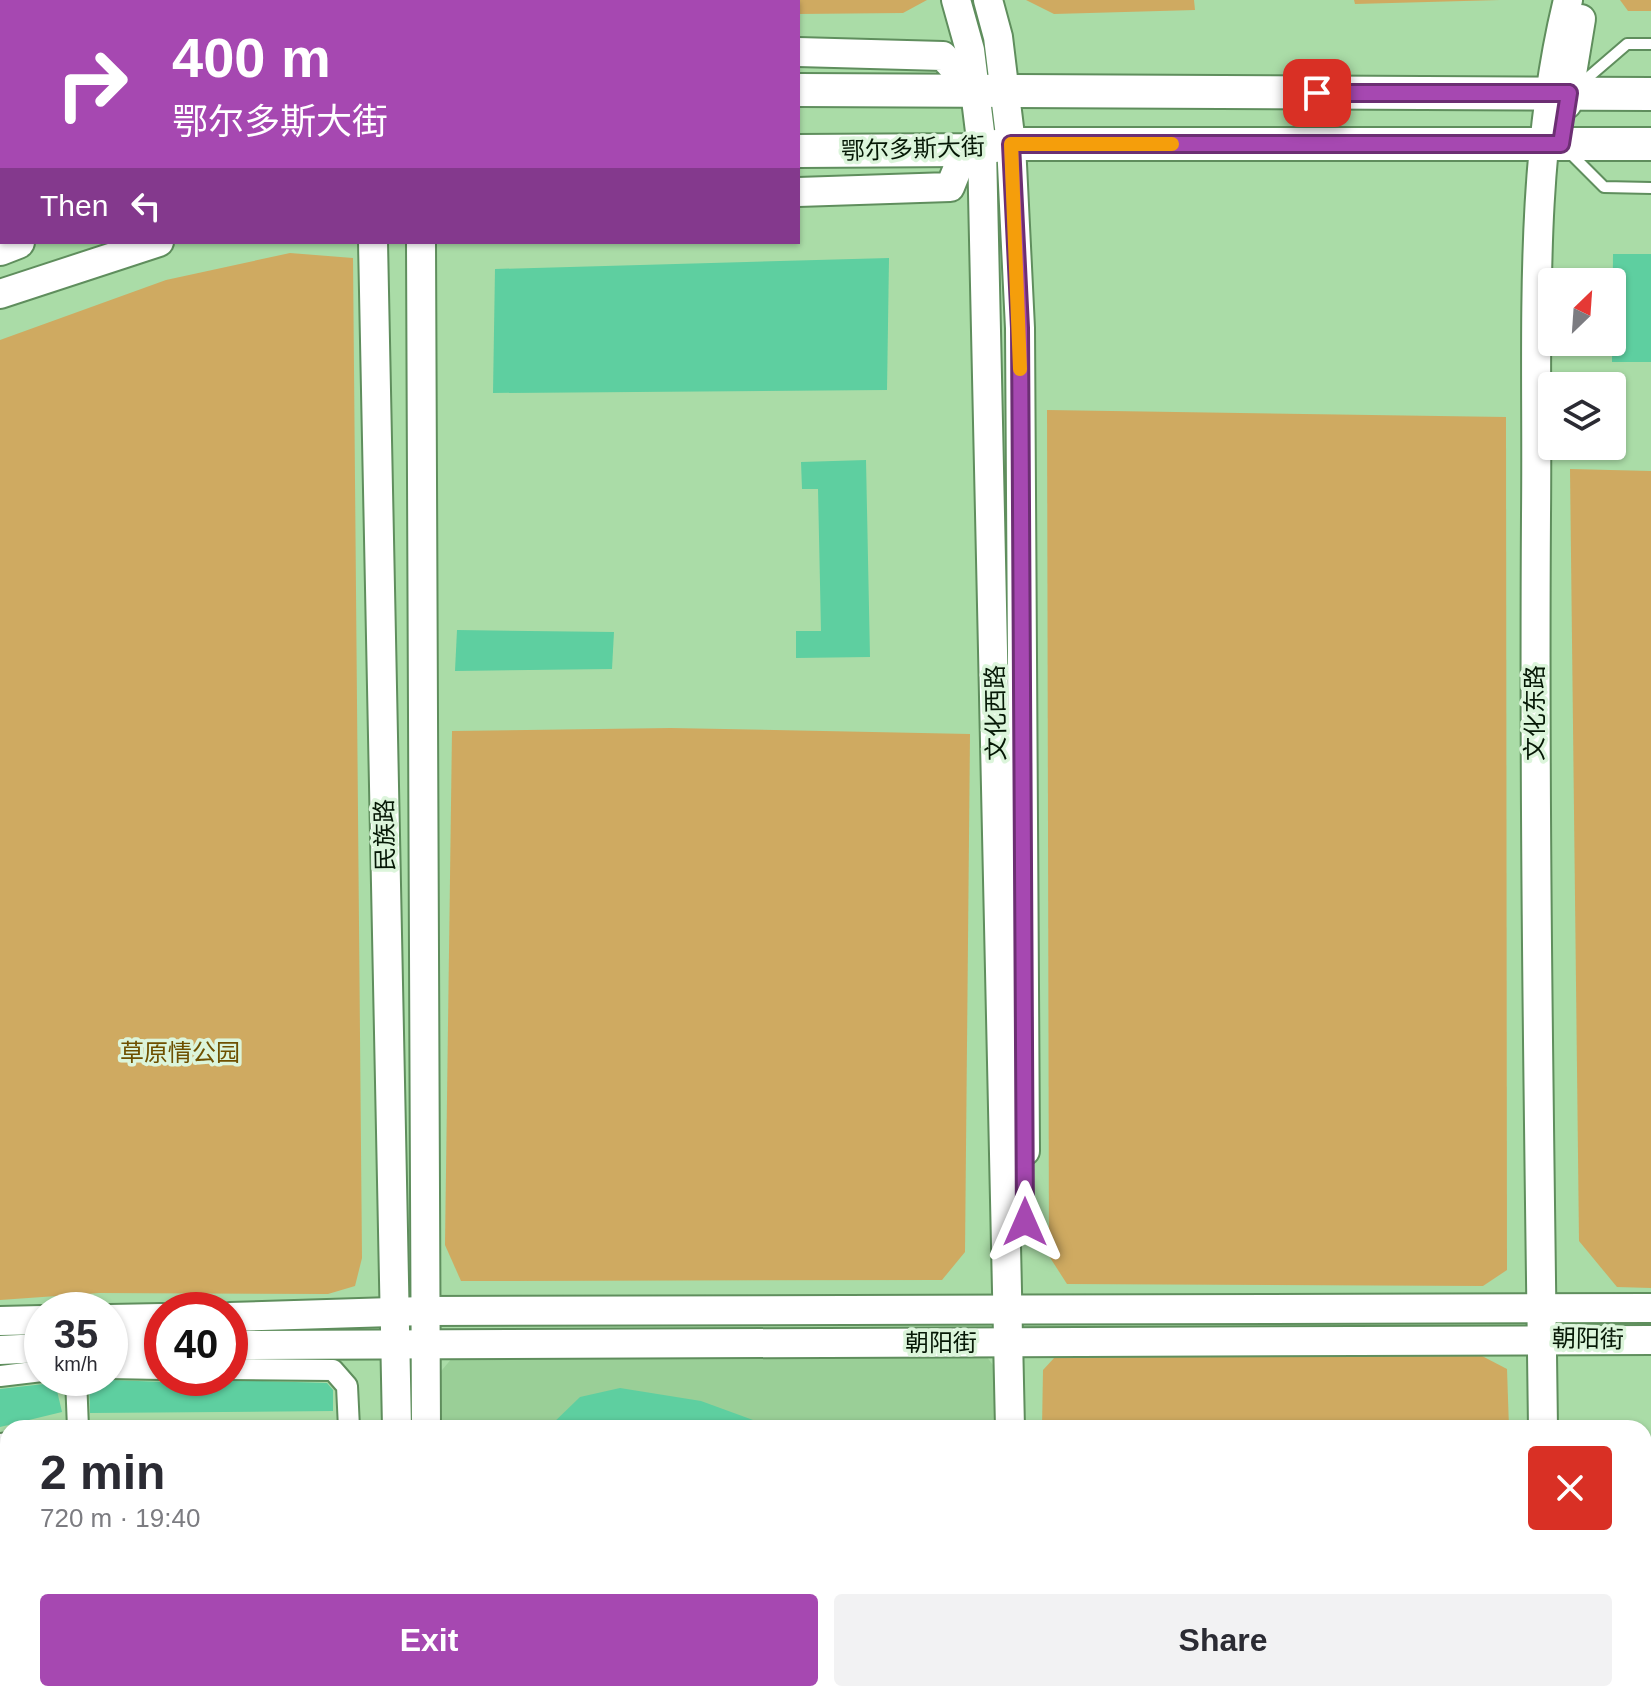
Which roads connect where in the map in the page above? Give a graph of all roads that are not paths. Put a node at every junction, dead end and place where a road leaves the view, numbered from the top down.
1 (956, 0) edge
2 (988, 0) edge
3 (1568, 0) edge
4 (1583, 0) edge
5 (1651, 44) edge
6 (800, 52) edge
7 (800, 90) edge
8 (990, 92) junction
9 (1559, 93) junction
10 (1651, 94) edge
11 (1553, 144) junction
12 (1651, 144) edge
13 (986, 147) junction
14 (800, 151) edge
15 (1651, 188) edge
16 (800, 192) edge
17 (153, 244) edge
18 (373, 244) edge
19 (421, 244) edge
20 (0, 294) edge
21 (1549, 1307) junction
22 (1651, 1308) edge
23 (1018, 1309) junction
24 (424, 1311) junction
25 (395, 1314) junction
26 (248, 1317) edge
27 (24, 1320) edge
28 (0, 1321) edge
29 (1549, 1340) junction
30 (1651, 1340) edge
31 (426, 1343) junction
32 (1018, 1343) junction
33 (248, 1345) edge
34 (397, 1346) junction
35 (24, 1349) edge
36 (0, 1350) edge
37 (248, 1369) edge
38 (24, 1373) edge
39 (0, 1376) edge
40 (77, 1396) edge
41 (78, 1420) edge
42 (349, 1420) edge
43 (397, 1420) edge
44 (426, 1420) edge
45 (1011, 1420) edge
46 (1025, 1420) edge
47 (1544, 1420) edge
48 (1555, 1420) edge

1 - 8 street, 文化西路
2 - 8 street, 文化西路
3 - 9 street, 文化东路
4 - 9 street, 文化东路
5 - 9 lane
6 - 8 street
7 - 8 main road
8 - 9 main road
8 - 13 street, 文化西路
9 - 10 main road
9 - 11 street, 文化东路
11 - 12 main road, 鄂尔多斯大街
11 - 13 main road, 鄂尔多斯大街
11 - 15 lane
11 - 21 street, 文化东路
13 - 14 main road, 鄂尔多斯大街
13 - 16 street
13 - 23 street, 文化西路
17 - 20 street
18 - 25 street, 民族路
19 - 24 street, 民族路
21 - 22 street, 朝阳街
21 - 23 street, 朝阳街
21 - 29 street, 文化东路
23 - 24 street, 朝阳街
23 - 32 street, 文化西路
24 - 25 street, 朝阳街
24 - 31 street, 民族路
25 - 26 street, 朝阳街
25 - 34 street, 民族路
27 - 28 street
29 - 30 street, 朝阳街
29 - 32 street, 朝阳街
29 - 47 street, 文化东路
29 - 48 street, 文化东路
31 - 32 street, 朝阳街
31 - 34 street, 朝阳街
31 - 44 street, 民族路
32 - 45 street, 文化西路
32 - 46 street, 文化西路
33 - 34 street, 朝阳街
34 - 43 street, 民族路
35 - 36 street
37 - 42 street
38 - 39 street
40 - 41 street

